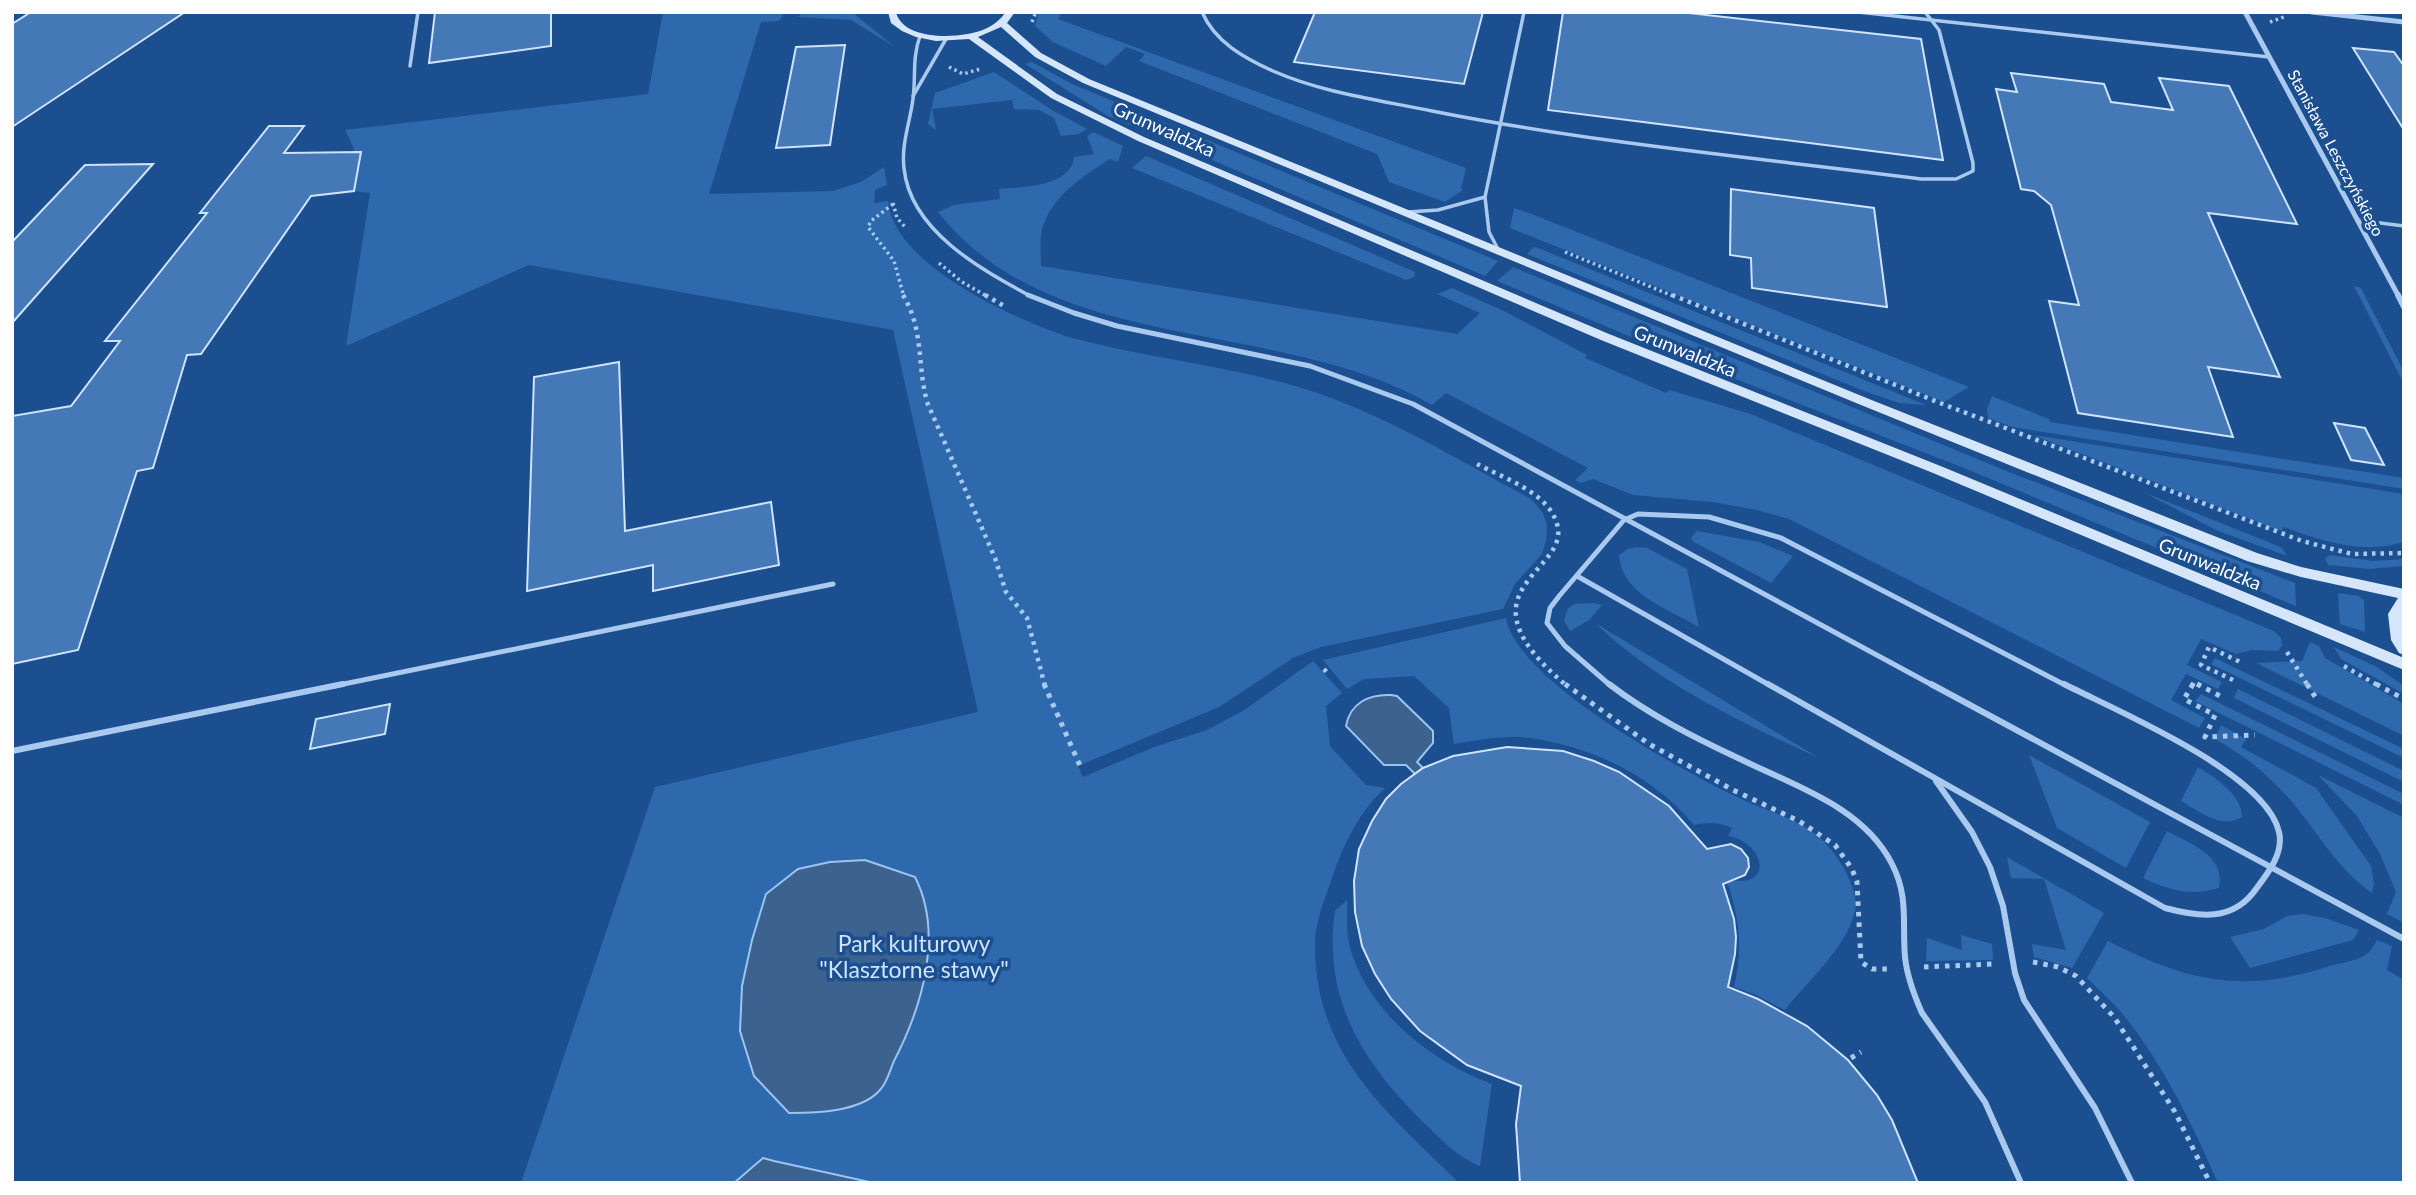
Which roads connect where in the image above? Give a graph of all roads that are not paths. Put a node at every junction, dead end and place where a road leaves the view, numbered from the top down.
1 (418, 12) edge
2 (1011, 12) edge
3 (1202, 12) edge
4 (1524, 12) edge
5 (1858, 12) edge
6 (1925, 12) edge
7 (2245, 12) edge
8 (2312, 12) edge
9 (891, 13) edge
10 (1932, 20) junction
11 (2404, 22) edge
12 (1002, 23) junction
13 (920, 36) junction
14 (970, 36) junction
15 (946, 38) junction
16 (2269, 57) junction
17 (410, 66) dead end
18 (913, 96) junction
19 (1499, 124) junction
20 (1485, 197) junction
21 (1403, 212) junction
22 (2357, 220) junction
23 (2404, 226) edge
24 (1499, 251) junction
25 (2404, 307) edge
26 (1624, 520) junction
27 (1577, 576) junction
28 (833, 584) dead end
29 (2404, 594) edge
30 (2404, 601) edge
31 (2404, 649) edge
32 (2404, 664) edge
33 (12, 751) edge
34 (1934, 779) junction
35 (2270, 867) junction
36 (2404, 939) edge
37 (2021, 1183) edge
38 (2132, 1183) edge

1 - 17 lane
2 - 12 street
3 - 19 lane
4 - 19 lane
5 - 10 lane
6 - 10 lane
7 - 16 street, Stanisława Leszczyńskiego
8 - 11 street
9 - 13 street
10 - 16 lane
10 - 19 lane
12 - 14 street
12 - 21 street, Grunwaldzka
13 - 15 street
13 - 18 lane
14 - 15 street
14 - 32 street, Grunwaldzka
15 - 18 lane
16 - 22 street, Stanisława Leszczyńskiego
18 - 26 lane
19 - 20 lane
20 - 21 lane
20 - 24 lane
21 - 24 street, Grunwaldzka
22 - 23 lane
22 - 25 street, Stanisława Leszczyńskiego
24 - 29 street, Grunwaldzka
26 - 27 lane
26 - 35 lane
26 - 35 lane
27 - 34 lane
27 - 37 lane
28 - 33 lane
30 - 31 street
34 - 35 lane
34 - 38 lane
35 - 36 lane

